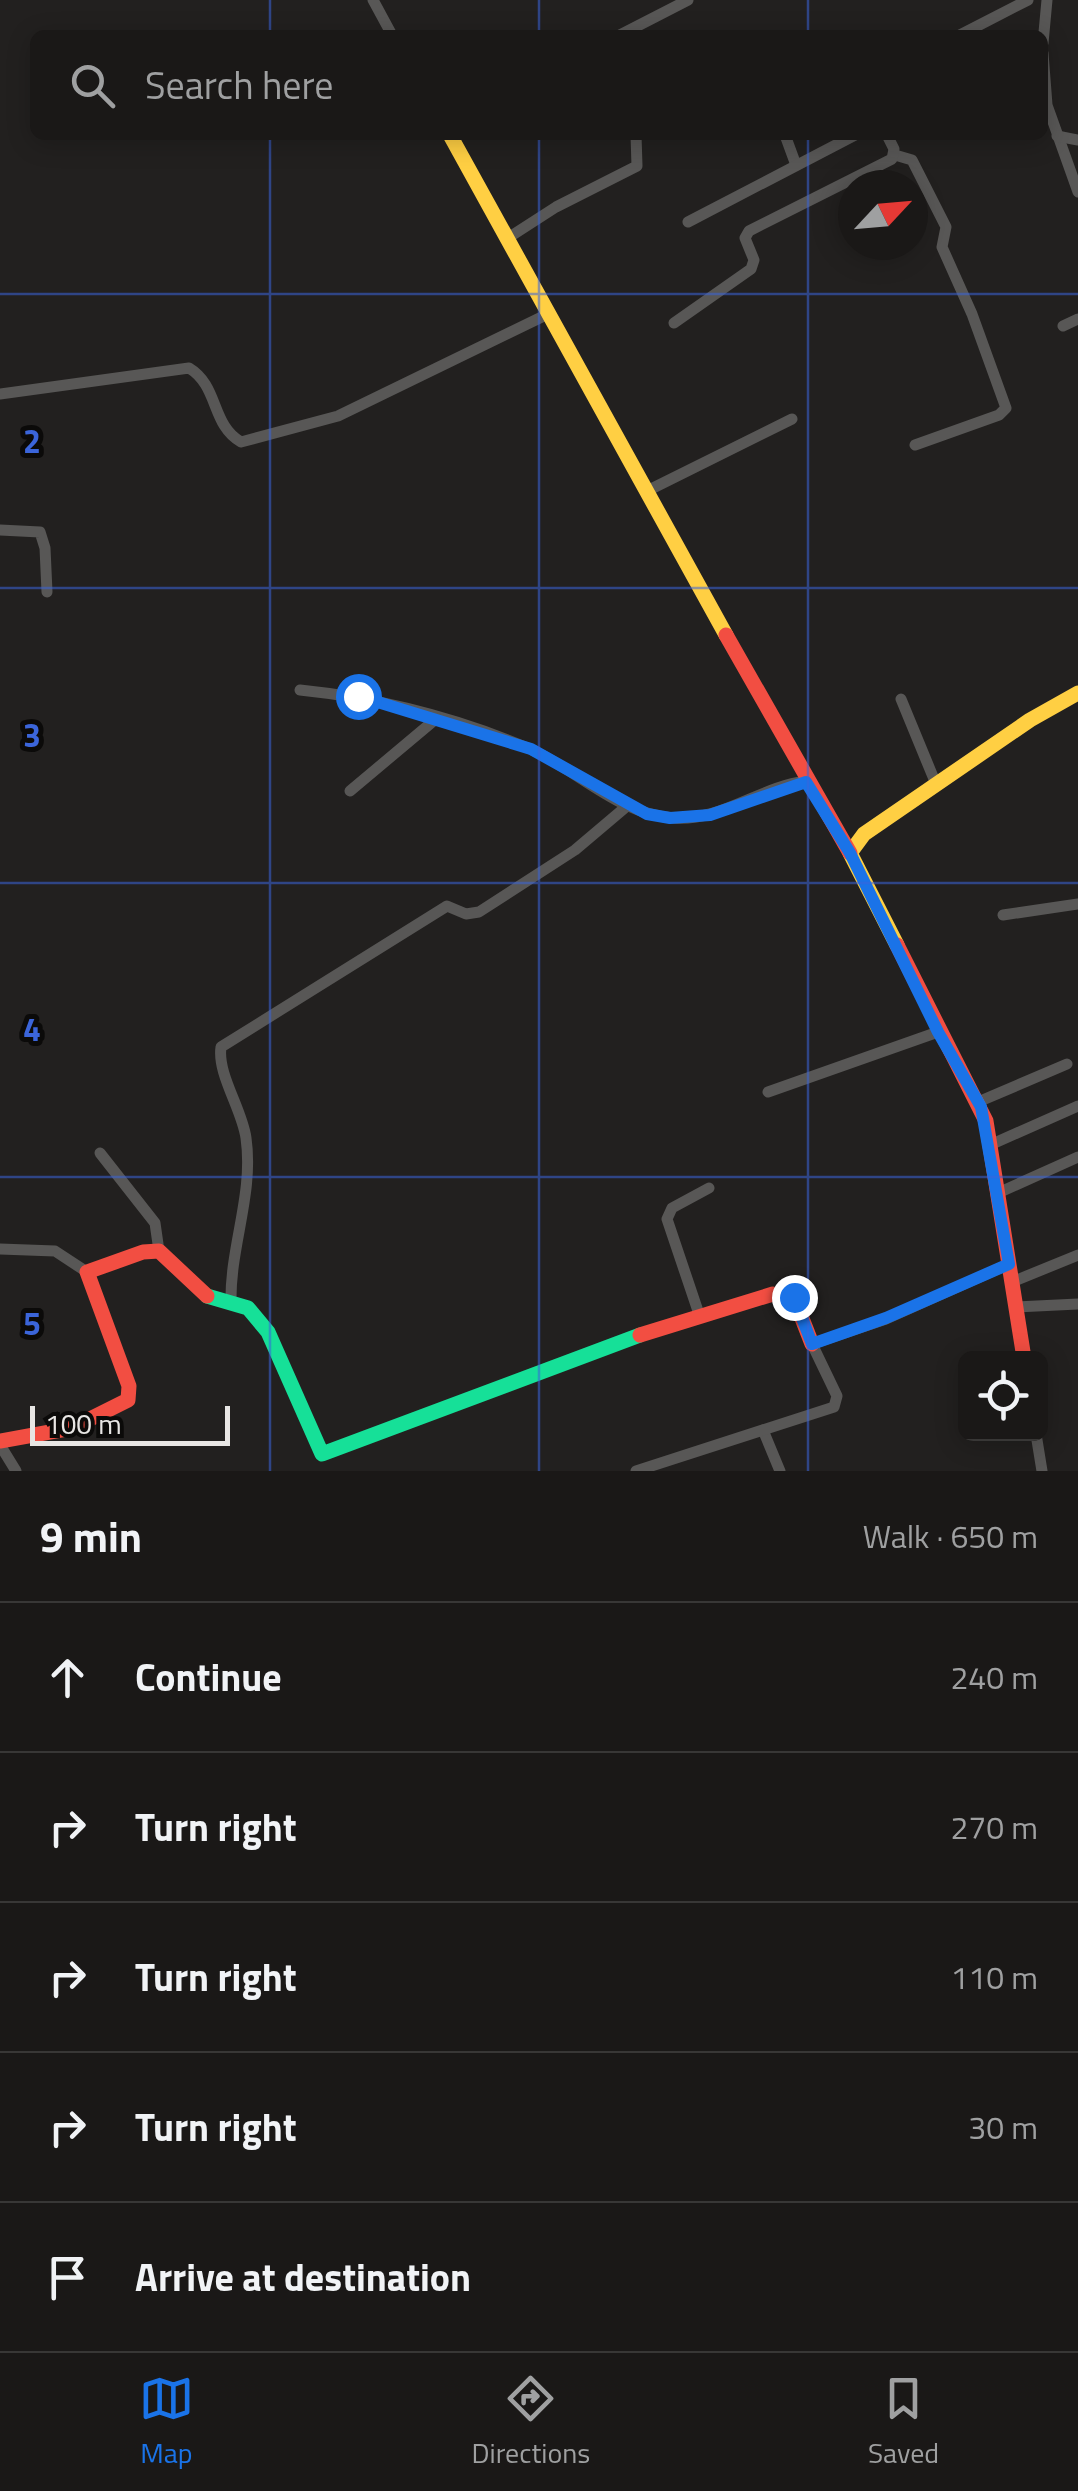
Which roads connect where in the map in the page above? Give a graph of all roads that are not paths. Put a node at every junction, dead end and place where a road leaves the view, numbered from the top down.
1 (373, 0) edge
2 (688, 0) edge
3 (1028, 0) edge
4 (1047, 0) edge
5 (389, 30) edge
6 (630, 30) edge
7 (970, 30) edge
8 (1044, 30) edge
9 (1048, 108) edge
10 (1058, 136) junction
11 (453, 140) edge
12 (636, 140) edge
13 (787, 140) edge
14 (845, 140) edge
15 (889, 140) edge
16 (1078, 140) edge
17 (895, 155) junction
18 (796, 165) junction
19 (1078, 192) edge
20 (688, 222) dead end
21 (508, 238) junction
22 (550, 313) junction
23 (1078, 319) edge
24 (674, 323) dead end
25 (1063, 326) dead end
26 (0, 395) edge
27 (792, 419) dead end
28 (915, 445) dead end
29 (648, 490) junction
30 (0, 530) edge
31 (47, 592) dead end
32 (300, 690) dead end
33 (1078, 693) edge
34 (900, 699) dead end
35 (437, 718) junction
36 (806, 782) junction
37 (936, 784) junction
38 (350, 791) dead end
39 (627, 806) junction
40 (850, 853) junction
41 (1078, 904) edge
42 (1004, 915) dead end
43 (938, 1032) junction
44 (1066, 1064) dead end
45 (768, 1092) dead end
46 (978, 1102) junction
47 (1078, 1106) edge
48 (990, 1145) junction
49 (100, 1153) dead end
50 (1078, 1157) edge
51 (709, 1188) dead end
52 (998, 1193) junction
53 (0, 1249) edge
54 (159, 1251) junction
55 (1078, 1255) edge
56 (1009, 1264) junction
57 (88, 1272) junction
58 (1012, 1282) junction
59 (226, 1301) junction
60 (1078, 1304) edge
61 (1016, 1307) junction
62 (699, 1314) junction
63 (812, 1344) junction
64 (1023, 1351) edge
65 (762, 1430) junction
66 (1037, 1441) edge
67 (0, 1443) edge
68 (16, 1471) edge
69 (636, 1471) edge
70 (780, 1471) edge
71 (1042, 1471) edge

1 - 5 street
2 - 6 street
3 - 7 street
4 - 8 street
9 - 10 street
10 - 16 street
10 - 19 street
11 - 21 street
12 - 21 street
13 - 18 street
14 - 18 street
15 - 17 street
17 - 24 street
17 - 28 street
18 - 20 street
21 - 22 street
22 - 26 street
22 - 29 street
23 - 25 street
27 - 29 street
29 - 36 street
30 - 31 street
32 - 35 street
33 - 37 street
34 - 37 street
35 - 38 street
35 - 39 street
36 - 39 street
36 - 40 street
37 - 40 street
39 - 59 street
40 - 43 street
41 - 42 street
43 - 45 street
43 - 46 street
44 - 46 street
46 - 48 street
47 - 48 street
48 - 52 street
49 - 54 street
50 - 52 street
51 - 62 street
52 - 56 street
53 - 57 street
54 - 57 street
54 - 59 street
55 - 58 street
56 - 58 street
56 - 63 street
57 - 67 street
58 - 61 street
59 - 62 street
60 - 61 street
61 - 64 street
62 - 63 street
63 - 65 street
65 - 69 street
65 - 70 street
66 - 71 street
67 - 68 street

